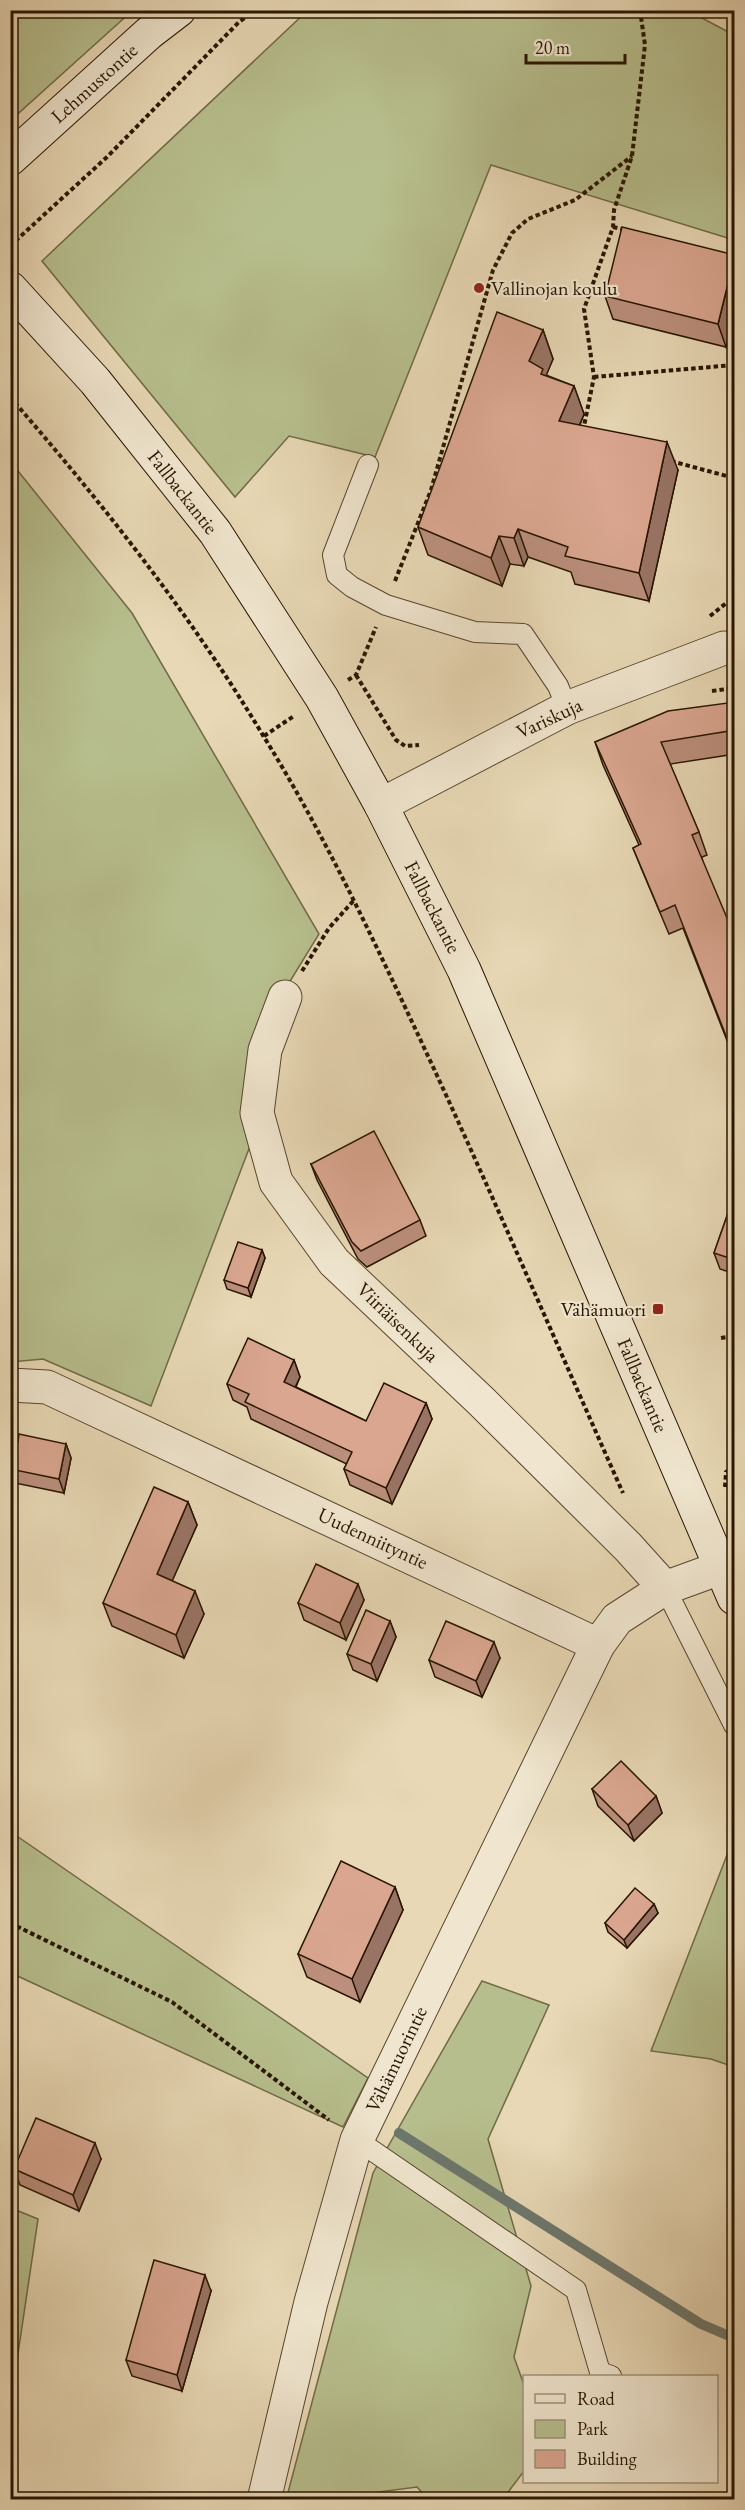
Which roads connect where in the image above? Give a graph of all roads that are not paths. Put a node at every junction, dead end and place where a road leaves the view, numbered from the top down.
1 (179, 10) edge
2 (10, 159) edge
3 (10, 288) edge
4 (368, 465) dead end
5 (731, 644) edge
6 (567, 708) junction
7 (381, 805) junction
8 (285, 997) road end
9 (10, 1385) edge
10 (720, 1568) junction
11 (665, 1588) junction
12 (735, 1598) edge
13 (598, 1645) junction
14 (735, 1725) edge
15 (357, 2140) junction
16 (608, 2375) edge
17 (264, 2499) edge

1 - 2 street, Lehmustontie
3 - 7 street, Fallbackantie
4 - 6 lane
5 - 6 street, Variskuja
6 - 7 street, Variskuja
7 - 10 street, Fallbackantie
8 - 11 street, Viiriäisenkuja
9 - 13 street, Uudenniityntie
10 - 11 street
10 - 12 street, Fallbackantie
11 - 13 street
11 - 14 lane
13 - 15 street, Vähämuorintie
15 - 16 lane
15 - 17 street, Vähämuorintie

